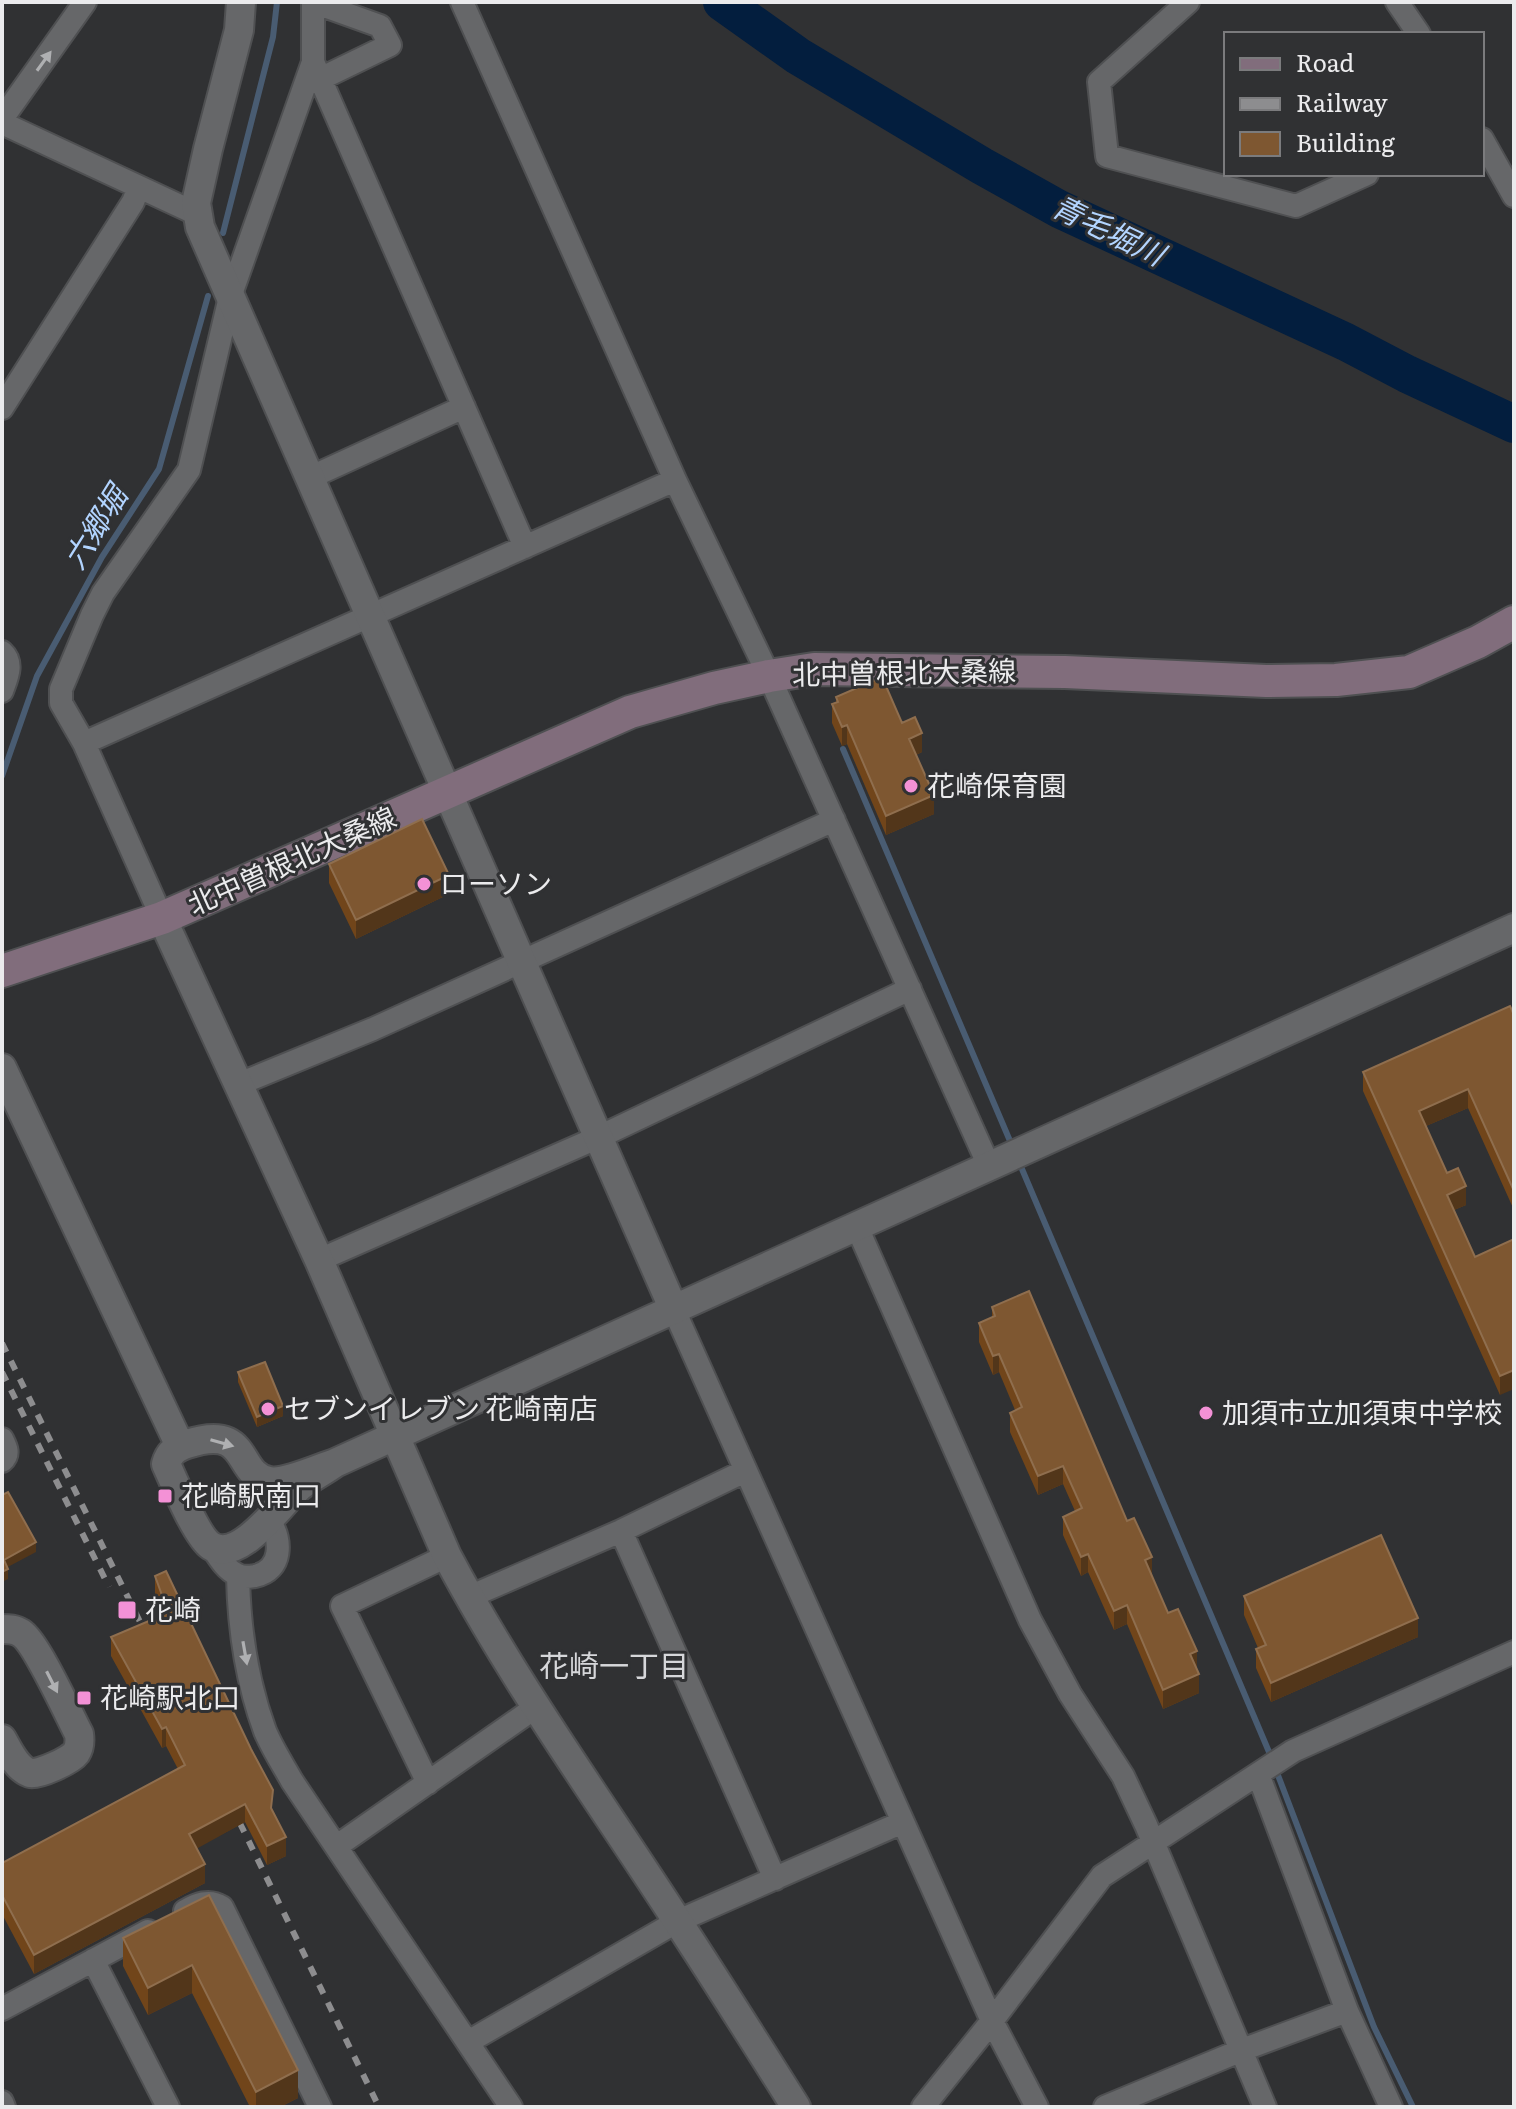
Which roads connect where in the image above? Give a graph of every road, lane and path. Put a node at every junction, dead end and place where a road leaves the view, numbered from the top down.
1 (85, 2) edge
2 (241, 2) edge
3 (313, 2) edge
4 (462, 2) edge
5 (1188, 2) edge
6 (1397, 2) edge
7 (1418, 32) edge
8 (316, 70) junction
9 (2, 121) edge
10 (1484, 143) edge
11 (1363, 176) edge
12 (139, 187) junction
13 (1514, 196) edge
14 (197, 214) junction
15 (230, 297) junction
16 (464, 407) junction
17 (2, 408) edge
18 (309, 478) junction
19 (675, 480) junction
20 (525, 547) junction
21 (371, 615) junction
22 (1514, 622) edge
23 (4, 654) edge
24 (769, 676) junction
25 (2, 691) edge
26 (84, 743) junction
27 (449, 792) junction
28 (834, 820) junction
29 (162, 918) junction
30 (1514, 928) edge
31 (522, 960) junction
32 (2, 971) edge
33 (910, 989) junction
34 (2, 1068) edge
35 (239, 1084) junction
36 (599, 1137) junction
37 (989, 1166) junction
38 (857, 1227) junction
39 (319, 1260) junction
40 (674, 1310) junction
41 (394, 1435) junction
42 (2, 1439) edge
43 (180, 1446) junction
44 (2, 1461) edge
45 (335, 1463) junction
46 (745, 1471) junction
47 (269, 1520) junction
48 (621, 1531) junction
49 (211, 1546) junction
50 (447, 1556) junction
51 (238, 1576) junction
52 (469, 1597) junction
53 (2, 1629) edge
54 (1514, 1652) edge
55 (536, 1707) junction
56 (2, 1739) edge
57 (1258, 1774) junction
58 (428, 1783) junction
59 (903, 1822) junction
60 (1153, 1842) junction
61 (337, 1846) junction
62 (775, 1879) junction
63 (678, 1921) junction
64 (93, 1960) junction
65 (2, 2009) edge
66 (1347, 2011) junction
67 (992, 2021) junction
68 (468, 2042) junction
69 (1242, 2050) junction
70 (168, 2107) edge
71 (320, 2107) edge
72 (511, 2107) edge
73 (796, 2107) edge
74 (923, 2107) edge
75 (1037, 2107) edge
76 (1105, 2107) edge
77 (1265, 2107) edge
78 (1391, 2107) edge

9 -> 1 street
2 - 14 street
3 - 8 street
3 - 8 street
4 - 19 street
5 - 11 street
6 - 7 street
8 - 15 street
8 - 16 street
9 - 12 street
10 - 13 street
12 - 14 street
12 - 17 street
14 - 15 street
15 - 18 street
15 - 26 street
16 - 18 street
16 - 20 street
18 - 21 street
19 - 20 street
19 - 24 street
20 - 21 street
21 - 26 street
21 - 27 street
22 - 24 main road, 北中曽根北大桑線
23 - 25 street
24 - 27 main road, 北中曽根北大桑線
24 - 28 street
26 - 29 street
27 - 29 main road, 北中曽根北大桑線
27 - 31 street
28 - 31 street
28 - 33 street
29 - 32 main road, 北中曽根北大桑線
29 - 35 street
30 - 37 street
31 - 35 street
31 - 36 street
33 - 36 street
33 - 37 street
34 - 43 street
35 - 39 street
36 - 39 street
36 - 40 street
37 - 38 street
38 - 40 street
38 - 60 street
39 - 41 street
40 - 41 street
40 - 46 street
41 - 45 street
41 - 50 street
42 - 44 street
43 -> 45 street
43 - 49 street
45 - 47 street
46 - 48 street
46 - 59 street
47 - 49 street
47 - 51 street
48 - 52 street
48 - 62 street
49 - 51 street
50 - 52 street
50 - 58 street
51 -> 61 street
52 - 55 street
53 -> 56 street
54 - 57 street
55 - 58 street
55 - 63 street
57 - 60 street
57 - 66 street
58 - 61 street
59 - 62 street
59 - 67 street
60 - 67 street
60 - 69 street
61 - 68 street
62 - 63 street
63 - 68 street
63 - 73 street
64 - 65 street
64 - 70 street
64 - 71 street
66 - 69 street
66 - 78 street
67 - 74 street
67 - 75 street
68 - 72 street
69 - 76 street
69 - 77 street

